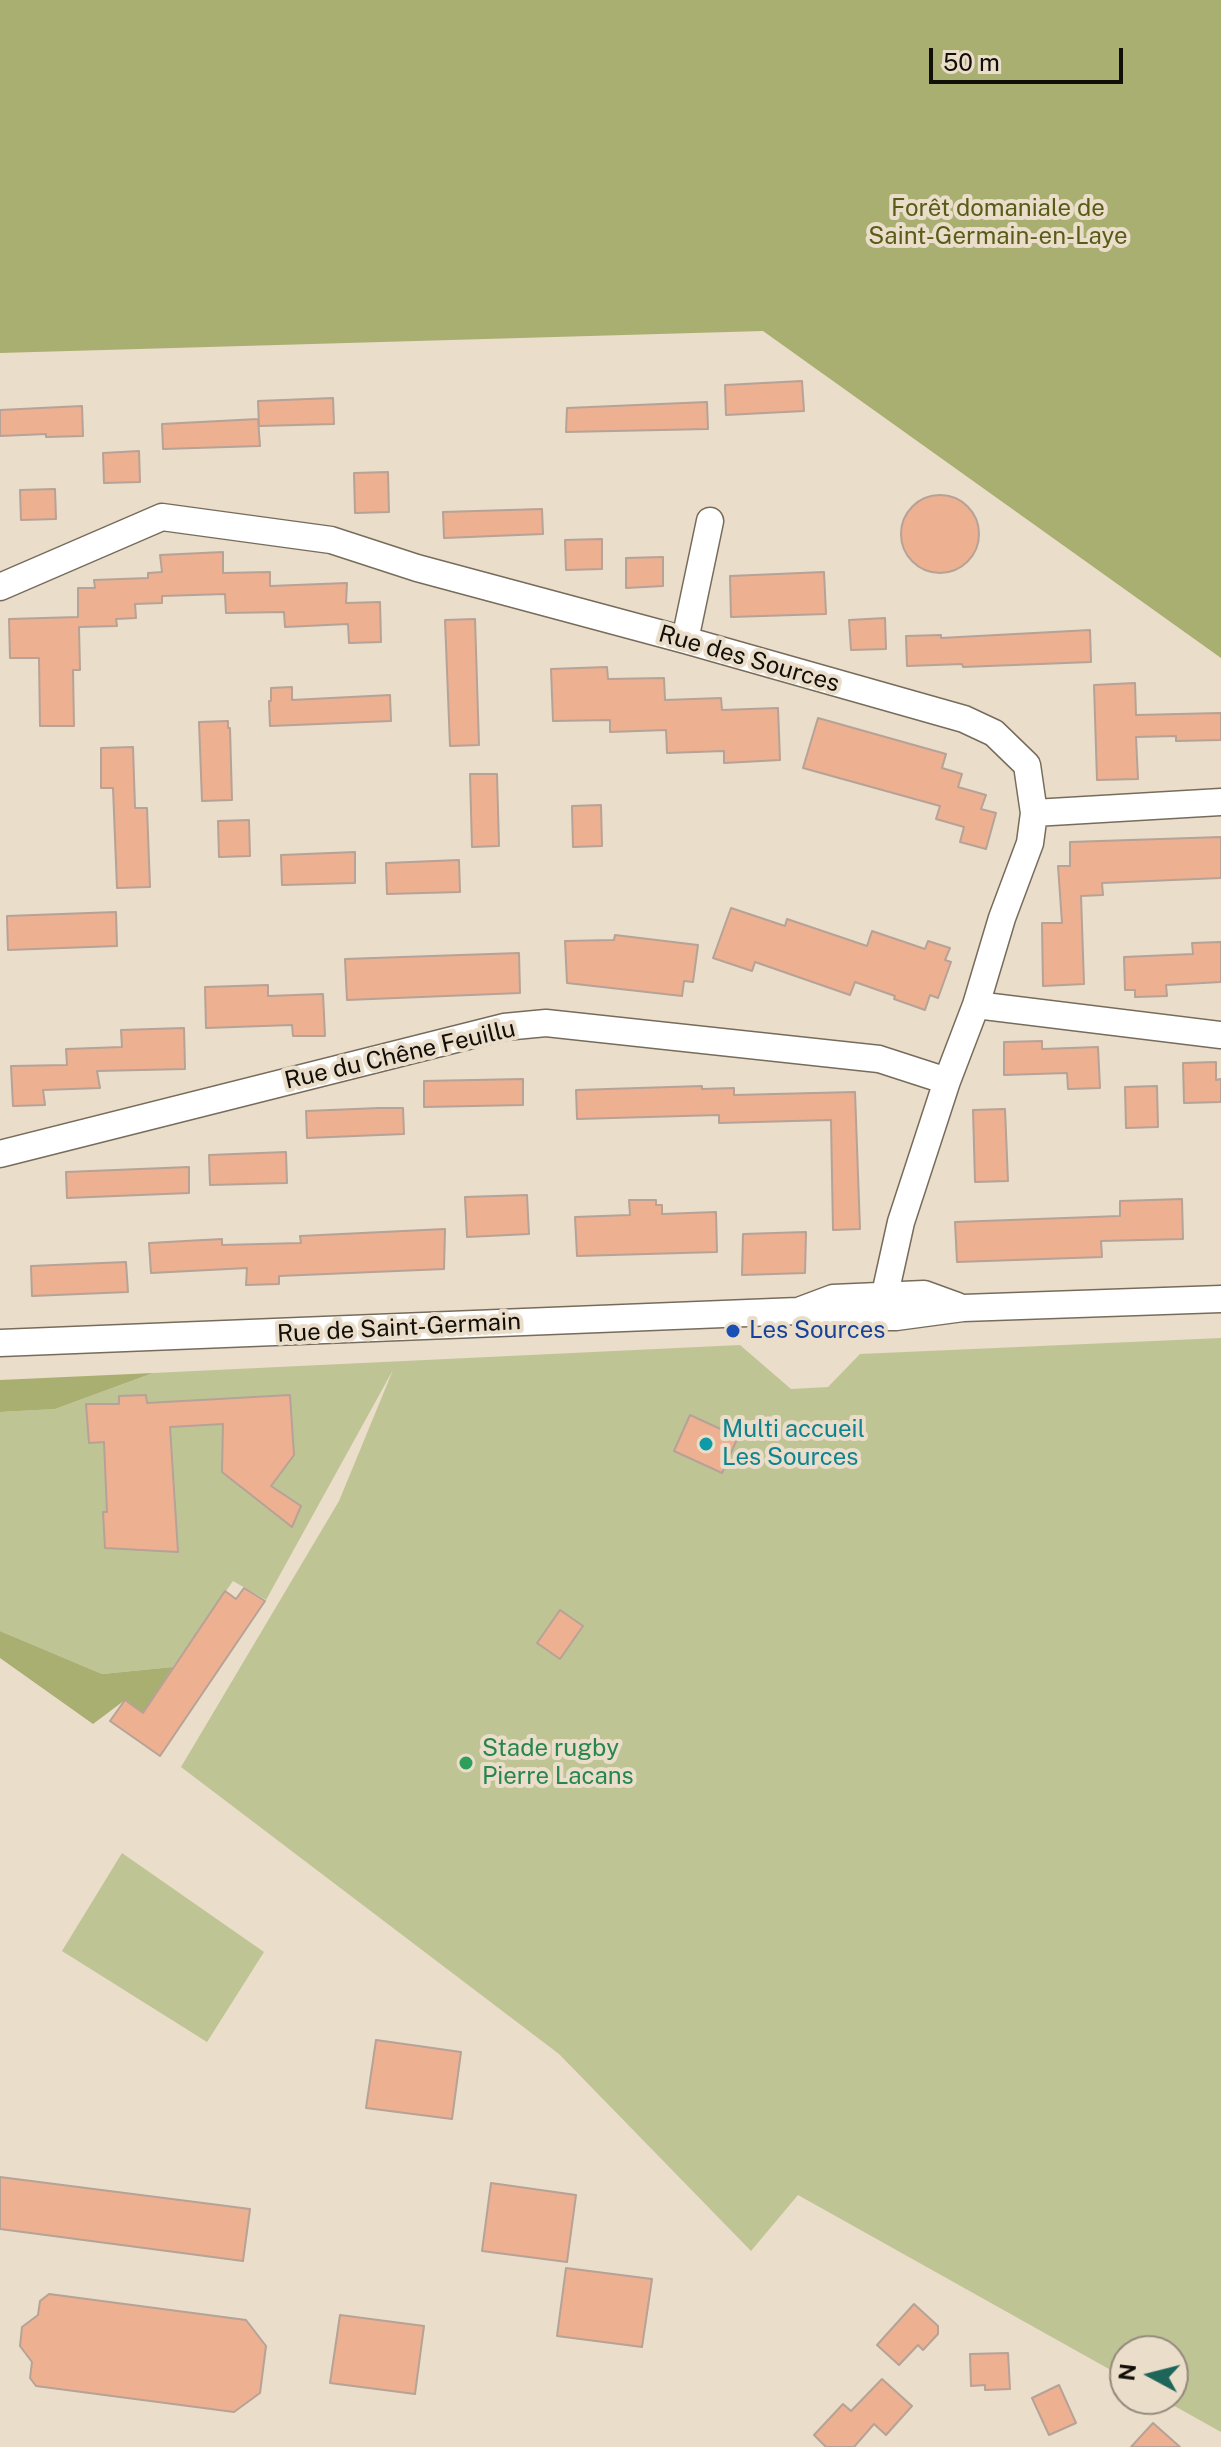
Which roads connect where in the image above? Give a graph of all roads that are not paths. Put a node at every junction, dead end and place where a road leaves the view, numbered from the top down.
1 (710, 521) dead end
2 (0, 587) edge
3 (685, 640) junction
4 (1221, 802) edge
5 (1034, 813) junction
6 (976, 1005) junction
7 (1221, 1035) edge
8 (947, 1081) junction
9 (0, 1154) edge
10 (1221, 1299) edge
11 (896, 1306) junction
12 (0, 1343) edge

1 - 3 street
2 - 3 street, Rue des Sources
3 - 5 street, Rue des Sources
4 - 5 street
5 - 6 street, Rue des Sources
6 - 7 street
6 - 8 street, Rue des Sources
8 - 9 street, Rue du Chêne Feuillu
8 - 11 street, Rue des Sources
10 - 11 street, Rue de Saint-Germain
11 - 12 street, Rue de Saint-Germain

